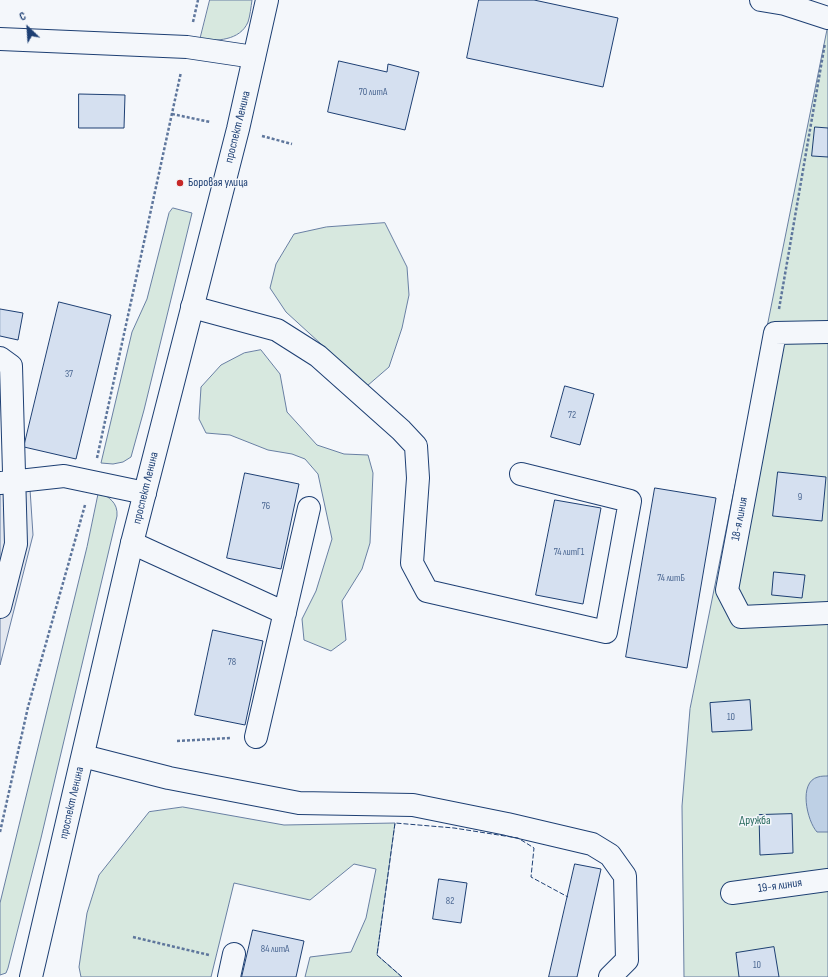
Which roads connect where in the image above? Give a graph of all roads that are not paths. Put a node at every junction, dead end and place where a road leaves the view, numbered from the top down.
1 (268, 0) edge
2 (761, 0) edge
3 (828, 18) edge
4 (0, 39) edge
5 (254, 57) junction
6 (192, 308) junction
7 (828, 332) edge
8 (0, 358) edge
9 (522, 474) dead end
10 (7, 483) edge
11 (145, 493) junction
12 (309, 508) dead end
13 (132, 544) junction
14 (0, 606) edge
15 (285, 613) junction
16 (828, 613) edge
17 (256, 737) road end
18 (83, 756) junction
19 (828, 880) edge
20 (732, 893) dead end
21 (31, 977) edge
22 (610, 977) edge

1 - 5 main road, проспект Ленина
2 - 3 main road
4 - 5 main road
5 - 6 main road, проспект Ленина
6 - 9 main road
6 - 11 main road, проспект Ленина
7 - 16 main road, 18-я линия
8 - 10 main road
10 - 11 main road
10 - 14 main road
11 - 13 main road, проспект Ленина
12 - 15 main road
13 - 15 main road
13 - 18 main road, проспект Ленина
15 - 17 main road
18 - 21 main road, проспект Ленина
18 - 22 main road
19 - 20 main road, 19-я линия

